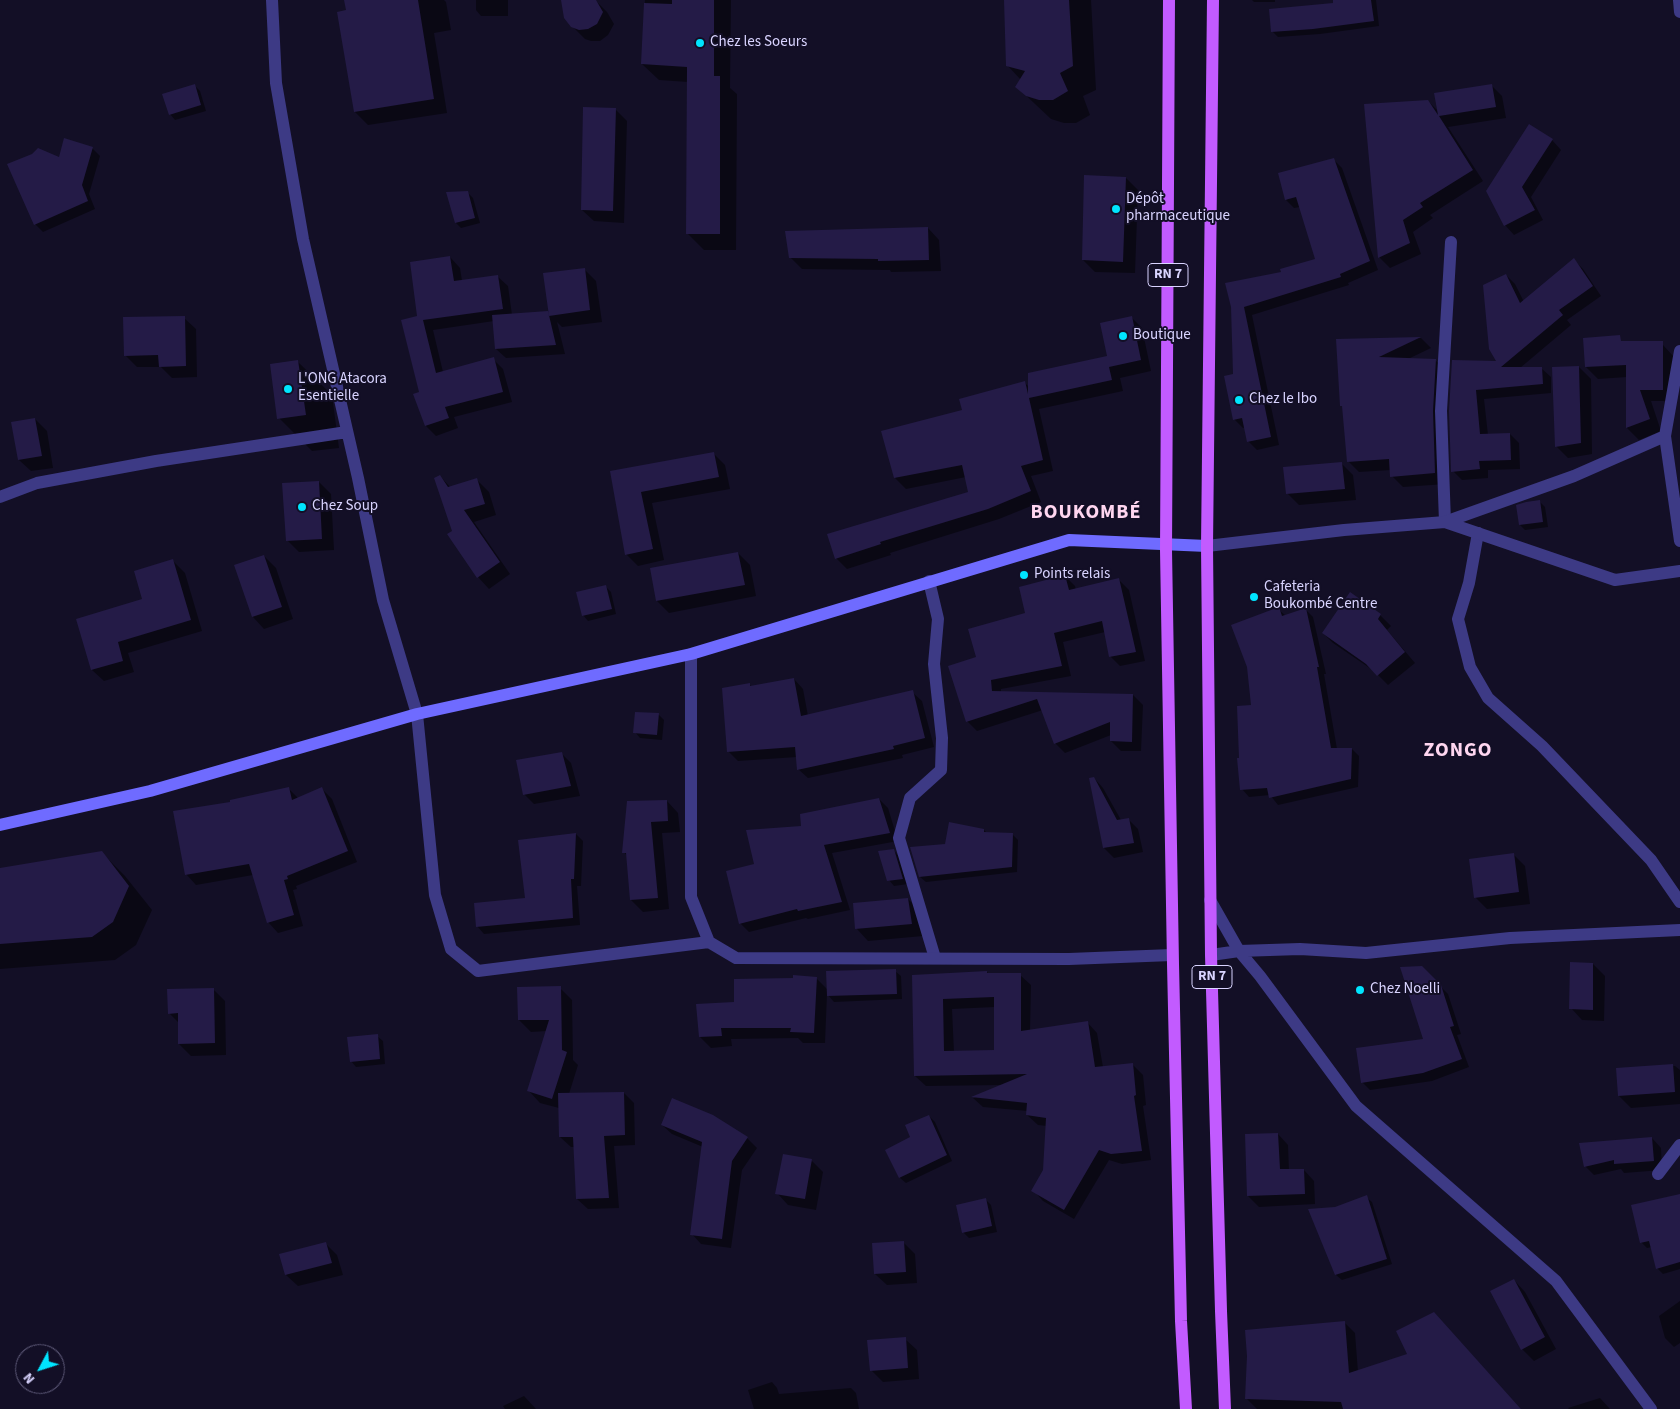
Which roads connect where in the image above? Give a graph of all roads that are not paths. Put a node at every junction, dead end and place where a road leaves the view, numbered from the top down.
1 (272, 0) edge
2 (1169, 0) edge
3 (1213, 0) edge
4 (1679, 0) edge
5 (1680, 12) edge
6 (1451, 242) dead end
7 (1680, 351) edge
8 (347, 432) junction
9 (1665, 436) junction
10 (0, 497) edge
11 (1445, 522) junction
12 (1478, 533) junction
13 (1680, 542) edge
14 (1166, 544) junction
15 (1207, 546) junction
16 (1680, 571) edge
17 (929, 581) junction
18 (691, 654) junction
19 (417, 714) junction
20 (0, 825) edge
21 (1210, 900) junction
22 (1680, 902) edge
23 (1680, 930) edge
24 (709, 942) junction
25 (1239, 952) junction
26 (1172, 955) junction
27 (1212, 955) junction
28 (935, 958) junction
29 (1680, 1145) edge
30 (1658, 1174) dead end
31 (1186, 1409) edge
32 (1225, 1409) edge
33 (1651, 1409) edge

1 - 8 street
2 - 14 main road, RN 7
3 - 15 main road, RN 7
4 - 5 street
6 - 11 street
7 - 9 street
8 - 10 street
8 - 19 street
9 - 11 street
9 - 13 street
11 - 12 street
11 - 15 street
12 - 16 street
12 - 22 street
14 - 15 main road
14 - 17 main road
14 - 26 main road, RN 7
15 - 21 main road, RN 7
17 - 18 main road
17 - 28 street
18 - 19 main road
18 - 24 street
19 - 20 main road
19 - 24 street
21 - 25 street
21 - 27 main road, RN 7
23 - 25 street
24 - 28 street
25 - 27 street
25 - 33 street
26 - 28 street
26 - 31 main road, RN 7
27 - 32 main road, RN 7
29 - 30 street

